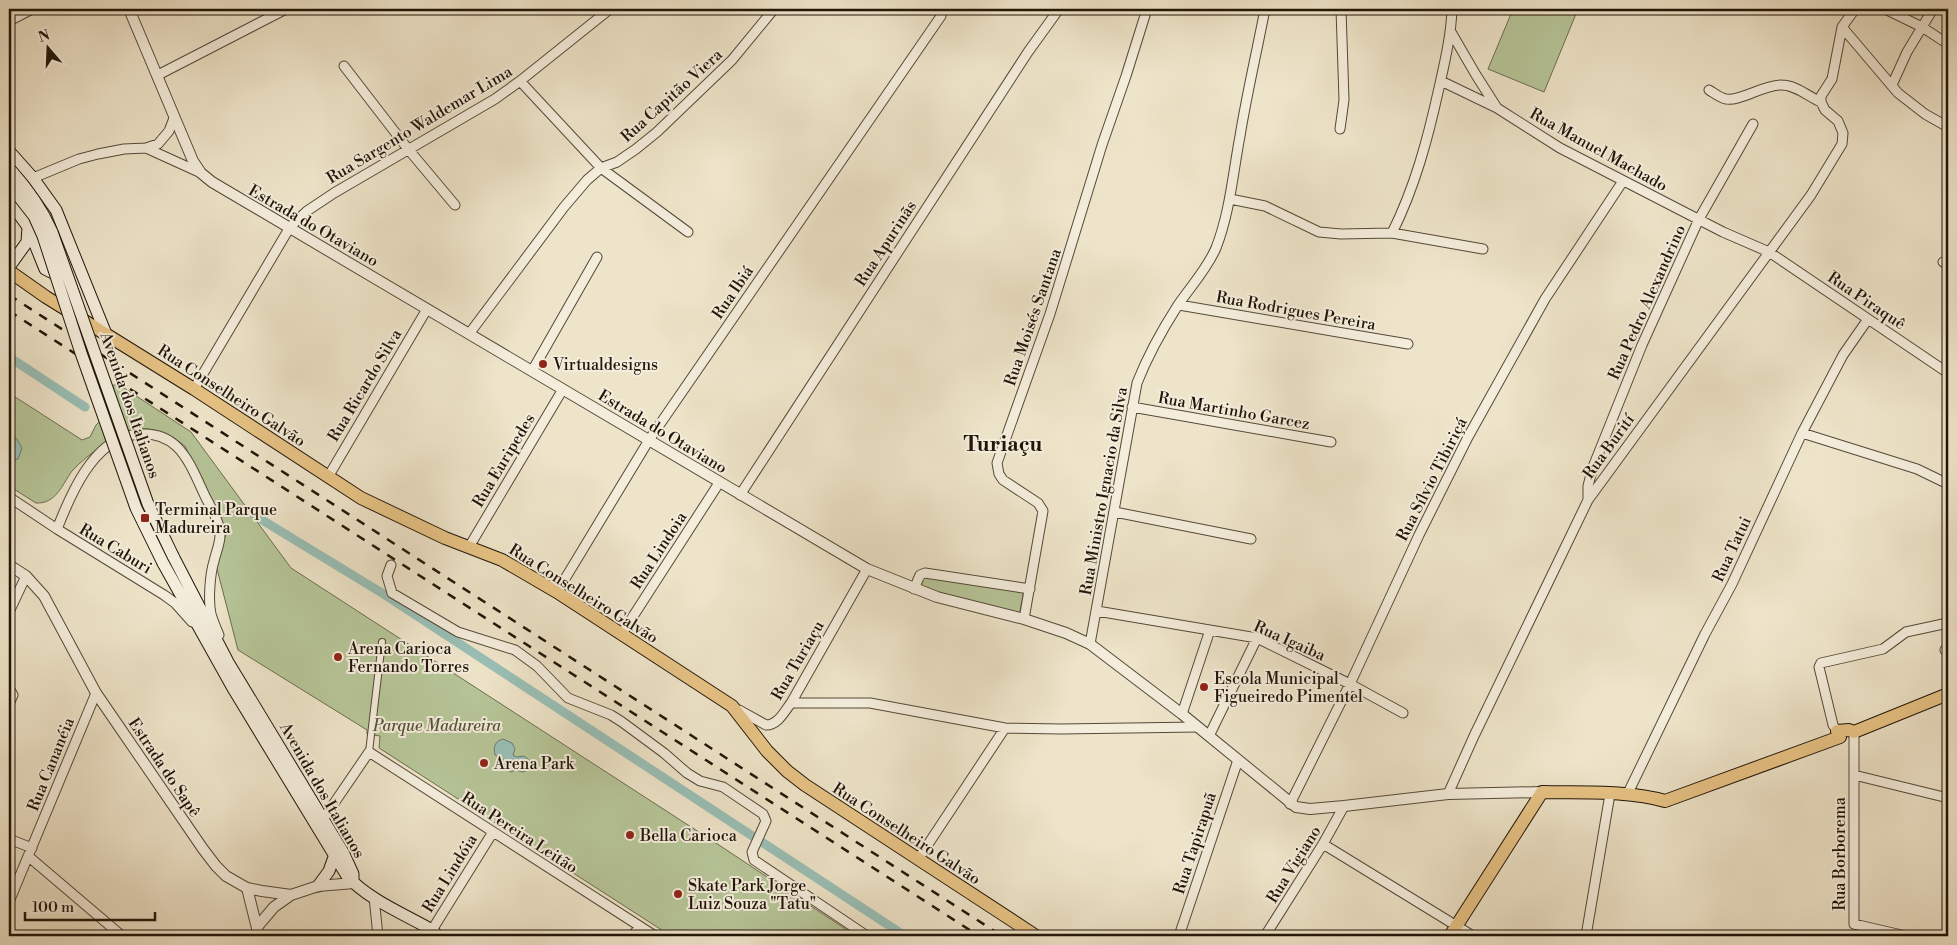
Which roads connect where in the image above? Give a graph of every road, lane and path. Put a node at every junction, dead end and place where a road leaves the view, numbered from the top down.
1 (32, 9) edge
2 (129, 9) edge
3 (286, 9) edge
4 (610, 9) edge
5 (774, 9) edge
6 (1058, 9) edge
7 (1146, 9) edge
8 (1265, 9) edge
9 (1341, 9) edge
10 (1452, 9) edge
11 (1855, 9) edge
12 (1885, 9) edge
13 (1933, 9) edge
14 (941, 16) dead end
15 (9, 21) edge
16 (1922, 27) junction
17 (1842, 28) junction
18 (1451, 32) junction
19 (1948, 44) edge
20 (344, 66) dead end
21 (158, 76) junction
22 (520, 81) junction
23 (1441, 81) junction
24 (1892, 85) junction
25 (1708, 90) dead end
26 (1821, 102) junction
27 (1497, 108) junction
28 (174, 118) junction
29 (1753, 124) dead end
30 (1948, 127) edge
31 (1340, 129) dead end
32 (146, 148) junction
33 (408, 150) junction
34 (9, 151) edge
35 (9, 168) edge
36 (601, 168) junction
37 (202, 173) junction
38 (33, 178) junction
39 (1623, 181) junction
40 (9, 184) edge
41 (1230, 199) junction
42 (9, 200) edge
43 (454, 205) dead end
44 (1699, 219) junction
45 (290, 227) junction
46 (28, 228) junction
47 (688, 232) dead end
48 (1392, 233) junction
49 (1483, 249) dead end
50 (1769, 252) junction
51 (74, 255) junction
52 (597, 258) dead end
53 (9, 269) edge
54 (1178, 305) junction
55 (426, 310) junction
56 (1868, 320) junction
57 (106, 334) junction
58 (469, 334) junction
59 (1408, 344) dead end
60 (532, 371) junction
61 (1948, 373) edge
62 (194, 389) junction
63 (563, 389) junction
64 (1132, 407) junction
65 (1802, 433) junction
66 (649, 440) junction
67 (1331, 442) dead end
68 (328, 477) junction
69 (719, 483) junction
70 (1948, 484) edge
71 (740, 495) junction
72 (9, 497) edge
73 (1588, 500) junction
74 (1115, 512) junction
75 (57, 529) junction
76 (1250, 538) dead end
77 (469, 547) junction
78 (168, 559) junction
79 (9, 565) edge
80 (391, 566) dead end
81 (867, 569) junction
82 (26, 576) junction
83 (914, 589) junction
84 (1030, 589) junction
85 (557, 592) junction
86 (1097, 611) junction
87 (9, 612) edge
88 (1024, 619) junction
89 (1948, 621) edge
90 (1210, 630) junction
91 (201, 632) junction
92 (621, 634) junction
93 (1257, 638) junction
94 (382, 642) dead end
95 (1090, 644) junction
96 (228, 662) junction
97 (1350, 684) junction
98 (9, 688) edge
99 (96, 693) junction
100 (1948, 694) edge
101 (791, 703) junction
102 (9, 704) edge
103 (732, 706) junction
104 (1403, 713) dead end
105 (1182, 714) junction
106 (1198, 727) junction
107 (1005, 728) junction
108 (1837, 732) junction
109 (1854, 732) junction
110 (1209, 736) junction
111 (369, 752) junction
112 (1238, 760) junction
113 (1854, 776) junction
114 (1542, 792) junction
115 (1448, 794) junction
116 (1610, 794) junction
117 (1627, 795) junction
118 (1948, 798) edge
119 (1290, 804) junction
120 (1344, 806) junction
121 (324, 818) junction
122 (493, 832) junction
123 (9, 839) edge
124 (1323, 844) junction
125 (30, 852) junction
126 (334, 857) junction
127 (919, 858) junction
128 (354, 884) junction
129 (318, 886) junction
130 (247, 888) junction
131 (291, 895) junction
132 (374, 898) junction
133 (9, 902) edge
134 (641, 927) junction
135 (1453, 931) edge
136 (258, 932) edge
137 (435, 933) edge
138 (122, 936) edge
139 (378, 936) edge
140 (631, 936) edge
141 (655, 936) edge
142 (867, 936) edge
143 (1036, 936) edge
144 (1179, 936) edge
145 (1265, 936) edge
146 (1474, 936) edge
147 (1586, 936) edge
148 (1906, 936) edge

1 - 15 street
2 - 21 street, Estrada do Otaviano
3 - 21 street
4 - 22 street, Rua Sargento Waldemar Lima
5 - 36 street, Rua Capitão Viera
6 - 71 street, Rua Apurinãs
7 - 84 street, Rua Moisés Santana
8 - 41 street, Rua Ministro Ignacio da Silva
9 - 31 street
10 - 18 street
11 - 17 street
12 - 16 street
13 - 16 street
14 - 66 street, Rua Ibiá
16 - 19 street
16 - 24 street
17 - 24 street
17 - 26 street
18 - 23 street
18 - 27 street, Rua Manuel Machado
20 - 33 street
21 - 28 street, Estrada do Otaviano
22 - 33 street, Rua Sargento Waldemar Lima
22 - 36 street
23 - 27 street
23 - 48 street
24 - 30 street
25 - 26 street
26 - 50 street, Rua Burití
27 - 39 street, Rua Manuel Machado
28 - 32 street
28 - 37 street, Estrada do Otaviano
29 - 44 street, Rua Pedro Alexandrino
32 - 37 street
32 - 38 street
33 - 43 street
33 - 45 street, Rua Sargento Waldemar Lima
34 - 38 main road, Avenida dos Italianos
35 - 78 main road, Avenida dos Italianos, bridge
36 - 47 street
36 - 58 street, Rua Capitão Viera
37 - 45 street, Estrada do Otaviano
38 - 51 main road, Avenida dos Italianos
39 - 44 street, Rua Manuel Machado
39 - 97 street, Rua Sílvio Tibiriçá
40 - 78 main road, Avenida dos Italianos, bridge
41 - 48 street
41 - 54 street, Rua Ministro Ignacio da Silva
42 - 46 main road
44 - 50 street, Rua Manuel Machado
44 - 73 street, Rua Pedro Alexandrino
45 - 55 street, Estrada do Otaviano
45 - 62 street, Rua Sargento Waldemar Lima
46 - 51 main road
46 - 53 main road
48 - 49 street
50 - 56 street, Rua Piraquê
50 - 73 street, Rua Burití
51 - 57 main road, Avenida dos Italianos
52 - 60 street
53 - 57 main road, Rua Conselheiro Galvão
54 - 59 street, Rua Rodrigues Pereira
54 - 64 street, Rua Ministro Ignacio da Silva
55 - 58 street, Estrada do Otaviano
55 - 68 street, Rua Ricardo Silva
56 - 61 street, Rua Piraquê
56 - 65 street, Rua Tatui
57 - 62 main road, Rua Conselheiro Galvão
58 - 60 street, Estrada do Otaviano
60 - 63 street, Estrada do Otaviano
62 - 68 main road, Rua Conselheiro Galvão
63 - 66 street, Estrada do Otaviano
63 - 77 street, Rua Euripedes
64 - 67 street, Rua Martinho Garcez
64 - 74 street, Rua Ministro Ignacio da Silva
65 - 70 street
65 - 117 street, Rua Tatui
66 - 69 street, Estrada do Otaviano
66 - 85 street, Rua Ibiá
68 - 77 main road, Rua Conselheiro Galvão
69 - 71 street, Estrada do Otaviano
69 - 92 street, Rua Lindoia
71 - 81 street, Estrada do Otaviano
72 - 75 street, Rua Caburi
73 - 115 street, Rua Burití
74 - 76 street
74 - 86 street, Rua Ministro Ignacio da Silva
75 - 91 street, Rua Caburi
75 - 96 street
77 - 85 main road, Rua Conselheiro Galvão
78 - 91 main road, Avenida dos Italianos
78 - 96 main road, Avenida dos Italianos
79 - 82 street, Estrada do Sapê
80 - 142 street
81 - 83 street, Estrada do Otaviano
81 - 101 street, Rua Turiaçu
82 - 87 street
82 - 99 street, Estrada do Sapê
83 - 84 street
83 - 88 street, Estrada do Otaviano
84 - 88 street, Rua Moisés Santana
85 - 92 main road, Rua Conselheiro Galvão
86 - 90 street, Rua Igaiba
86 - 95 street, Rua Ministro Ignacio da Silva
88 - 95 street, Estrada do Otaviano
89 - 108 street
90 - 93 street, Rua Igaiba
90 - 105 street
91 - 126 main road, Avenida dos Italianos
92 - 103 main road, Rua Conselheiro Galvão
93 - 97 street, Rua Igaiba
93 - 110 street
94 - 111 street
95 - 105 street, Estrada do Otaviano
96 - 121 main road, Avenida dos Italianos
97 - 104 street, Rua Igaiba
97 - 119 street, Rua Sílvio Tibiriçá
98 - 102 street
99 - 125 street, Rua Cananéia
99 - 130 street, Estrada do Sapê
100 - 109 main road
101 - 103 street, Rua Turiaçu
101 - 107 street
103 - 127 main road, Rua Conselheiro Galvão
105 - 106 street, Estrada do Otaviano
106 - 107 street
106 - 110 street, Estrada do Otaviano
107 - 127 street
108 - 109 main road
108 - 117 main road
109 - 113 street, Rua Borborema
110 - 112 street, Estrada do Otaviano
111 - 121 street
111 - 122 street, Rua Pereira Leitão
112 - 119 street, Estrada do Otaviano
112 - 144 street, Rua Tapirapuã
113 - 118 street
113 - 148 street, Rua Borborema
114 - 115 street
114 - 116 main road
114 - 135 main road
115 - 120 street
116 - 117 main road
116 - 147 street
119 - 120 street
120 - 124 street, Rua Vigiano
121 - 128 main road, Avenida dos Italianos
122 - 134 street, Rua Pereira Leitão
122 - 137 street, Rua Lindóia
123 - 125 street
124 - 135 street
124 - 145 street, Rua Vigiano
125 - 133 street, Rua Cananéia
125 - 138 street
126 - 128 main road, Avenida dos Italianos
126 - 129 main road
127 - 143 main road, Rua Conselheiro Galvão
128 - 129 street, Estrada do Sapê
128 - 132 main road
129 - 131 street, Estrada do Sapê
130 - 131 street, Estrada do Sapê
130 - 136 street
131 - 136 street
132 - 137 main road
132 - 139 street
134 - 140 street
134 - 141 street, Rua Pereira Leitão
135 - 146 street

